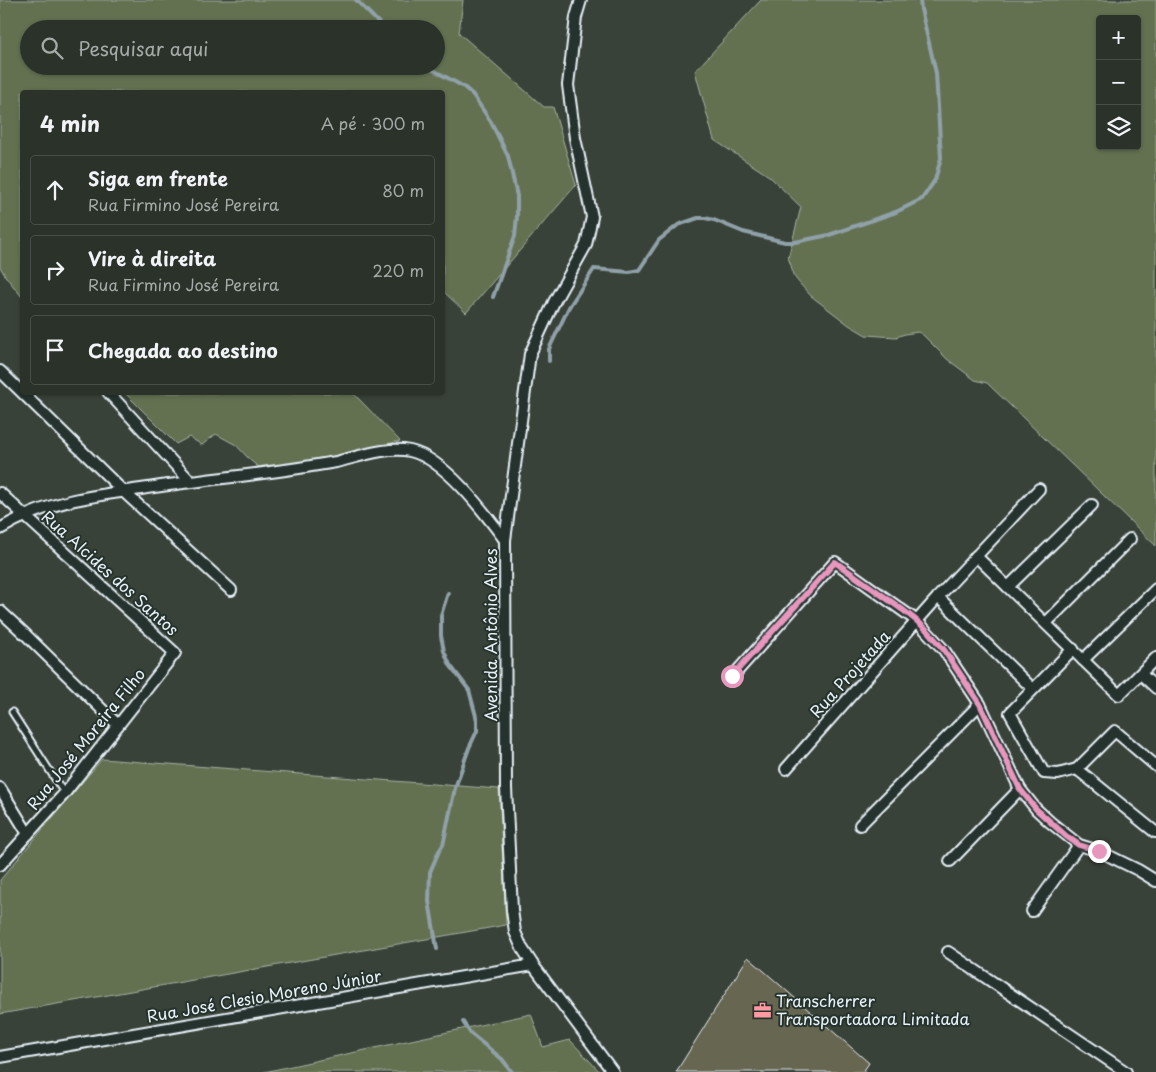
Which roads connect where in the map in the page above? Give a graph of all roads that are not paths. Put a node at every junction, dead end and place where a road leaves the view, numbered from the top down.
1 (581, 0) edge
2 (0, 371) edge
3 (20, 391) edge
4 (25, 395) edge
5 (111, 395) edge
6 (191, 482) junction
7 (1039, 489) dead end
8 (123, 491) junction
9 (0, 493) edge
10 (1092, 505) dead end
11 (25, 516) junction
12 (0, 528) edge
13 (1130, 539) dead end
14 (505, 540) junction
15 (976, 556) junction
16 (1008, 587) junction
17 (231, 590) dead end
18 (1156, 590) edge
19 (938, 597) junction
20 (0, 611) edge
21 (917, 621) junction
22 (1046, 624) junction
23 (1073, 649) junction
24 (175, 653) joint
25 (1156, 658) edge
26 (1083, 660) junction
27 (1141, 674) junction
28 (732, 676) dead end
29 (1033, 688) junction
30 (1156, 688) edge
31 (980, 704) junction
32 (12, 712) dead end
33 (118, 725) junction
34 (1156, 766) edge
35 (786, 769) dead end
36 (1077, 769) junction
37 (0, 788) edge
38 (1020, 789) junction
39 (64, 794) junction
40 (860, 825) dead end
41 (1154, 832) dead end
42 (28, 834) junction
43 (1079, 845) junction
44 (950, 861) dead end
45 (0, 865) edge
46 (1156, 881) edge
47 (1032, 911) dead end
48 (948, 952) dead end
49 (533, 965) junction
50 (0, 1056) edge
51 (613, 1072) edge
52 (1126, 1072) edge

1 - 14 street
2 - 3 street
4 - 8 street
5 - 6 street
6 - 8 street, Avenida Antônio Alves
6 - 14 street, Avenida Antônio Alves
7 - 15 street, Rua Projetada
8 - 11 street, Avenida Antônio Alves
8 - 17 street
9 - 11 street, Rua Alcides dos Santos
10 - 16 street
11 - 12 street, Avenida Antônio Alves
11 - 24 street, Rua Alcides dos Santos
13 - 22 street
14 - 49 street, Avenida Antônio Alves
15 - 16 street
15 - 19 street, Rua Projetada
16 - 22 street
18 - 26 street
19 - 21 street, Rua Projetada
19 - 29 street
20 - 33 street
21 - 28 street
21 - 31 street
21 - 35 street, Rua Projetada
22 - 23 street
23 - 26 street
23 - 29 street
24 - 33 street, Rua José Moreira Filho
25 - 27 street
26 - 27 street
27 - 30 street
29 - 36 street
31 - 38 street
31 - 40 street
32 - 39 lane
33 - 39 street, Rua José Moreira Filho
34 - 36 street
36 - 41 street
37 - 42 street
38 - 43 street
38 - 44 street
39 - 42 street, Rua José Moreira Filho
42 - 45 street, Rua José Moreira Filho
43 - 46 street
43 - 47 street
48 - 52 street
49 - 50 street, Rua José Clesio Moreno Júnior
49 - 51 street, Avenida Antônio Alves

